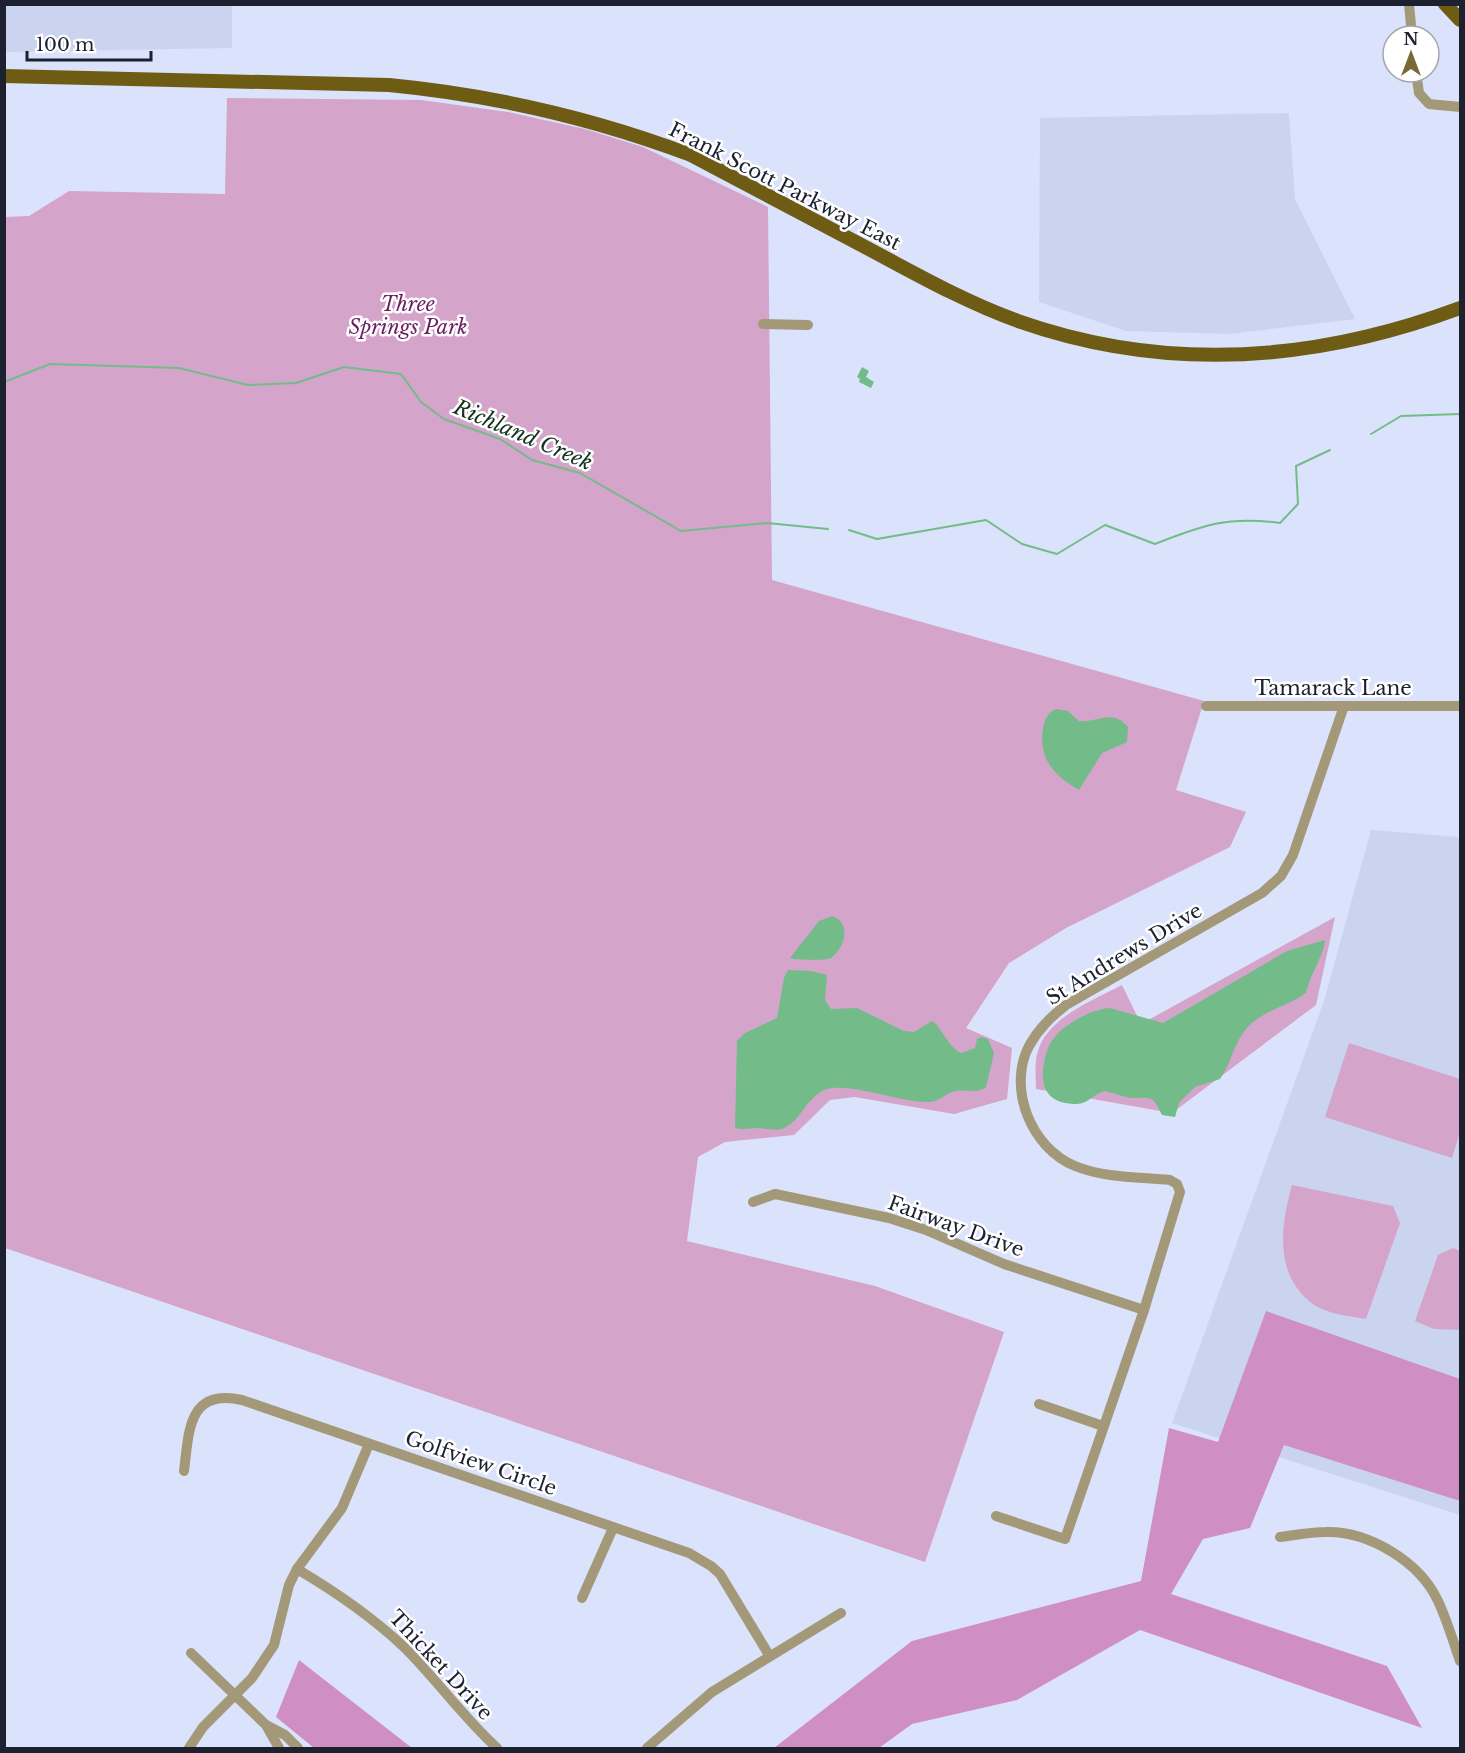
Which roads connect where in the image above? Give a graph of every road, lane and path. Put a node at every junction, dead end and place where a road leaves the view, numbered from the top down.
1 (1409, 4) edge
2 (1445, 4) edge
3 (1461, 20) edge
4 (1411, 24) edge
5 (4, 76) edge
6 (1418, 84) edge
7 (1461, 107) edge
8 (1461, 308) edge
9 (763, 324) dead end
10 (808, 325) dead end
11 (1206, 706) dead end
12 (1344, 706) junction
13 (1461, 706) edge
14 (753, 1202) dead end
15 (1144, 1310) junction
16 (1039, 1404) dead end
17 (1103, 1426) junction
18 (369, 1444) junction
19 (184, 1471) dead end
20 (996, 1516) dead end
21 (613, 1528) junction
22 (1280, 1537) dead end
23 (297, 1569) junction
24 (582, 1598) dead end
25 (841, 1613) dead end
26 (1456, 1636) edge
27 (191, 1653) dead end
28 (769, 1655) junction
29 (1461, 1661) edge
30 (237, 1694) junction
31 (266, 1725) junction
32 (189, 1749) edge
33 (279, 1749) edge
34 (298, 1749) edge
35 (497, 1749) edge
36 (647, 1749) edge

1 - 4 street
2 - 3 main road
5 - 8 main road, Frank Scott Parkway East
6 - 7 street
9 - 10 street
11 - 12 street, Tamarack Lane
12 - 13 street, Tamarack Lane
12 - 15 street, St Andrews Drive
14 - 15 street, Fairway Drive
15 - 17 street, St Andrews Drive
16 - 17 street
17 - 20 street, St Andrews Drive
18 - 19 street, Golfview Circle
18 - 21 street, Golfview Circle
18 - 23 street
21 - 24 street
21 - 28 street, Golfview Circle
22 - 26 street
23 - 30 street
23 - 35 street, Thicket Drive
25 - 28 street
26 - 29 street
27 - 30 street
28 - 36 street
30 - 31 street
30 - 32 street
31 - 33 street
31 - 34 street

